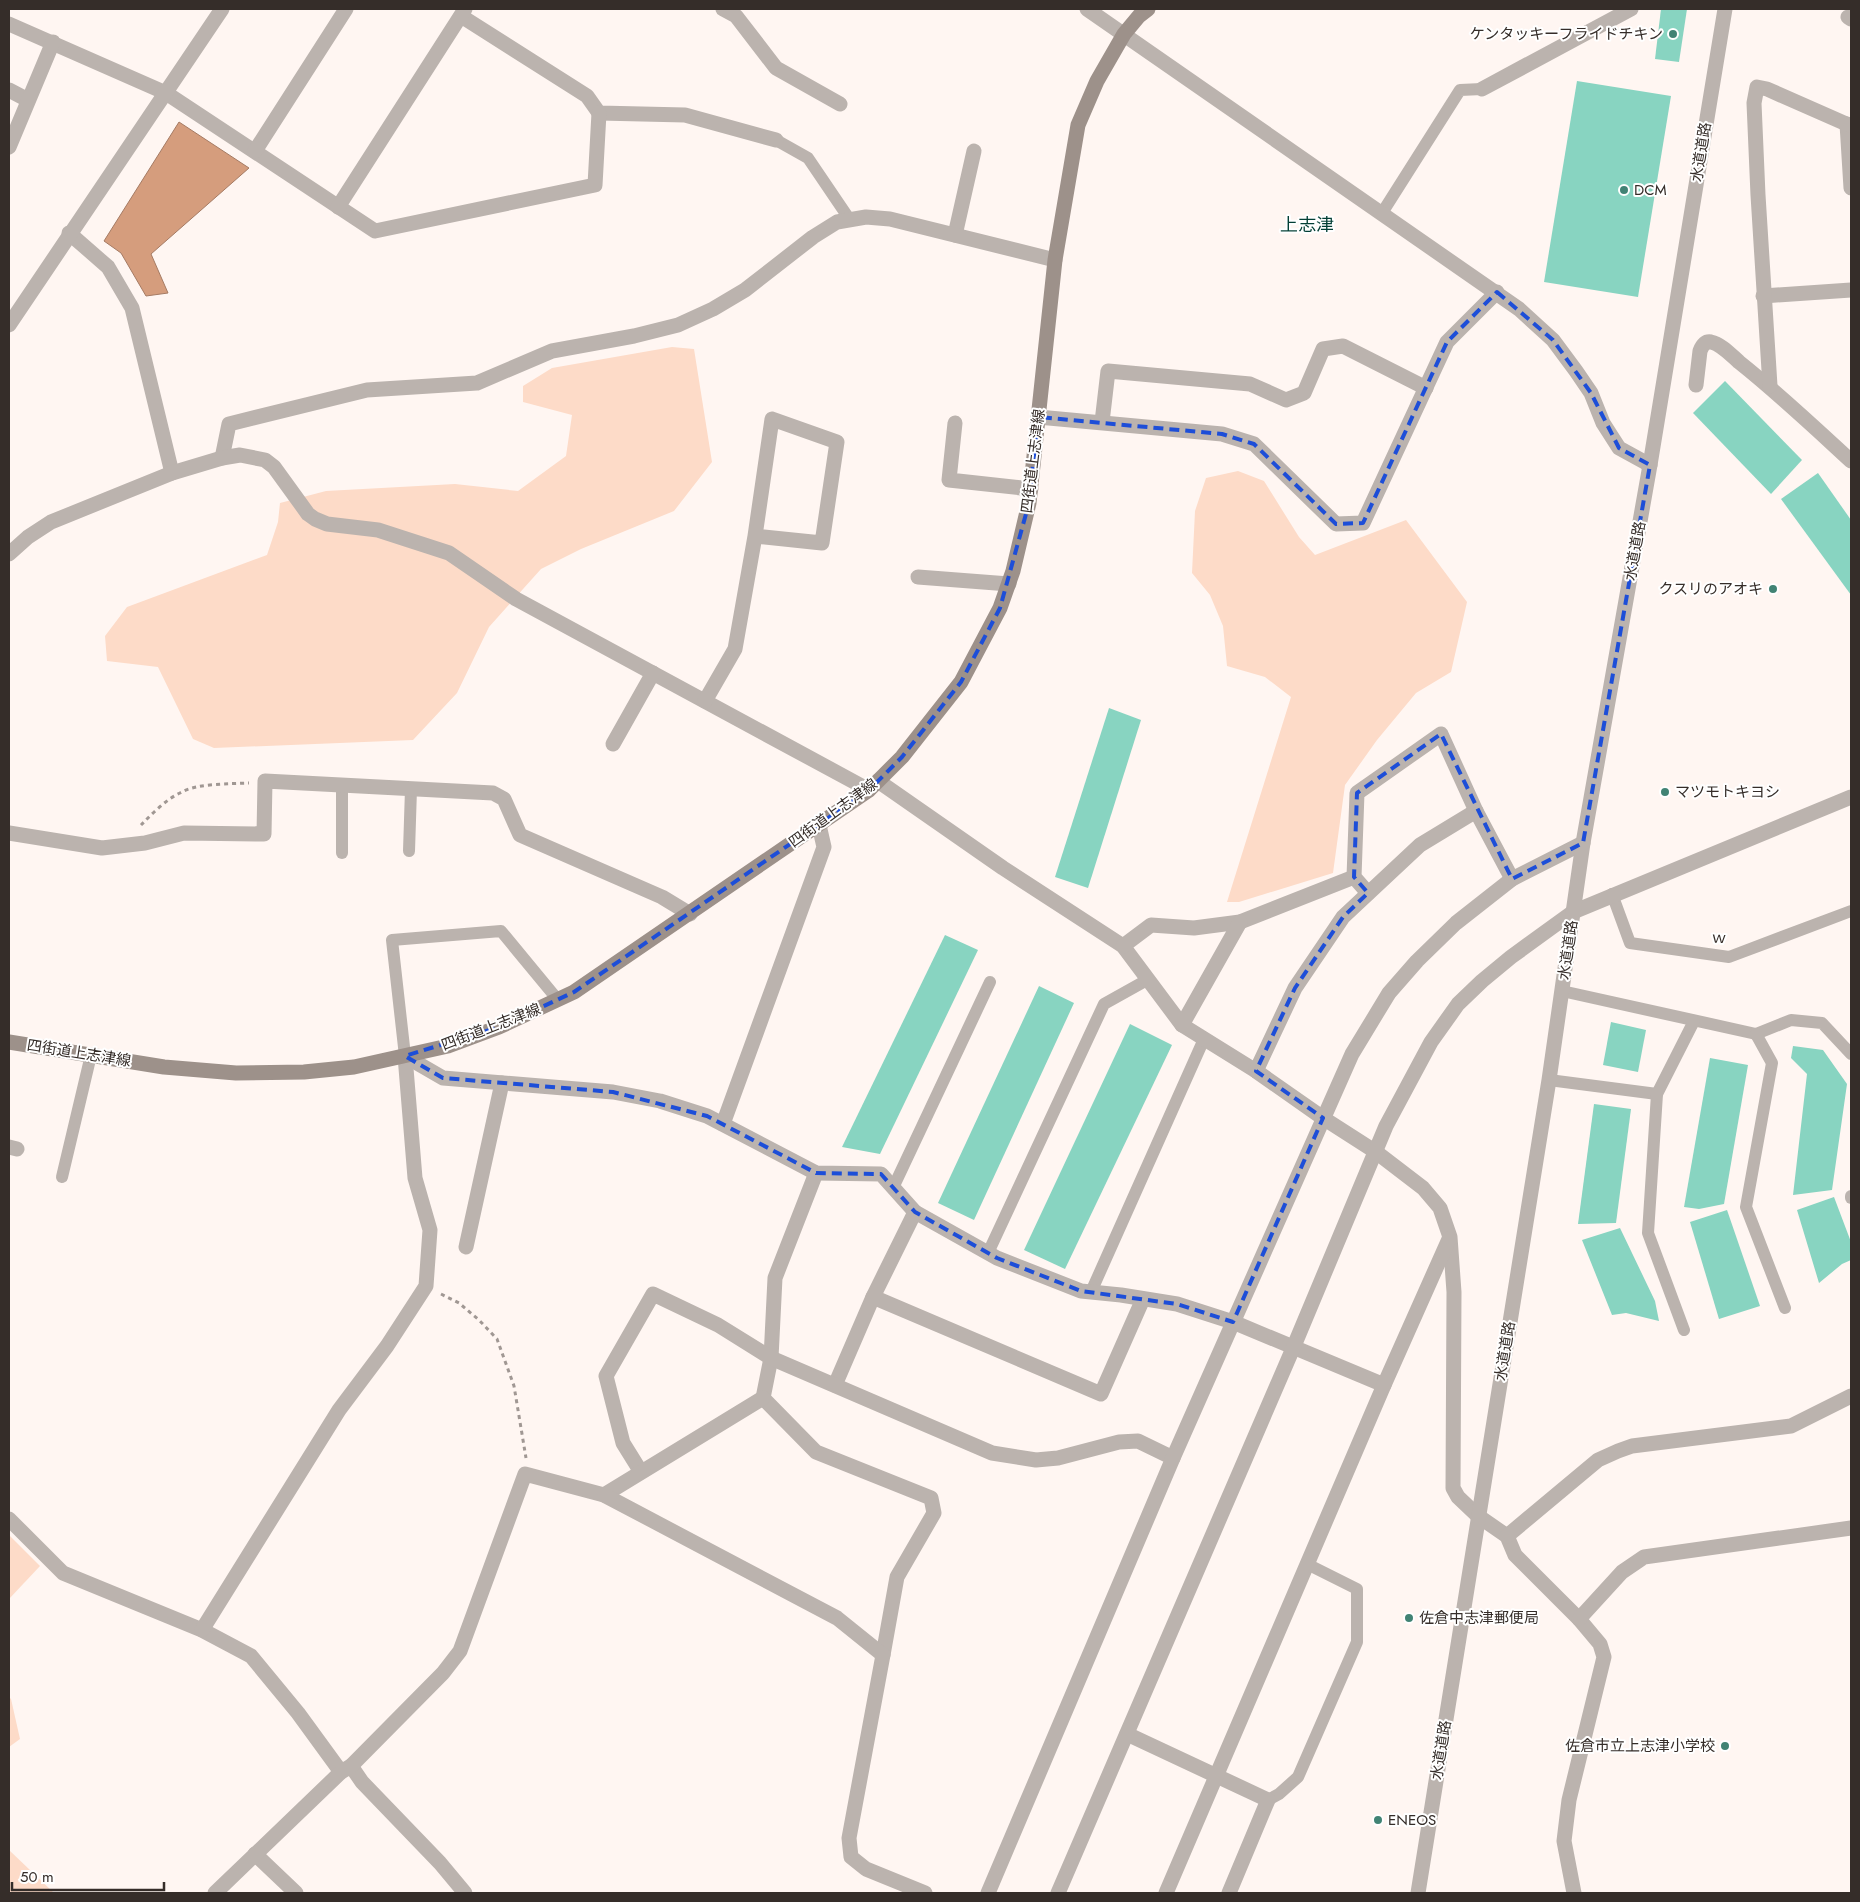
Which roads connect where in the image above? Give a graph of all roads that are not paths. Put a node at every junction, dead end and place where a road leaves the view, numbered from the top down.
1 (222, 9) edge
2 (346, 9) edge
3 (723, 9) edge
4 (1087, 9) edge
5 (1148, 9) edge
6 (1631, 9) edge
7 (1725, 9) edge
8 (463, 12) edge
9 (1103, 14) edge
10 (9, 24) edge
11 (1124, 34) junction
12 (53, 42) junction
13 (1482, 89) joint
14 (9, 90) edge
15 (166, 93) junction
16 (28, 100) junction
17 (840, 104) dead end
18 (600, 113) junction
19 (1849, 125) edge
20 (776, 140) joint
21 (9, 147) edge
22 (256, 151) junction
23 (974, 152) dead end
24 (1851, 188) edge
25 (338, 207) junction
26 (1382, 213) junction
27 (850, 220) junction
28 (69, 233) junction
29 (955, 235) junction
30 (1055, 260) junction
31 (1851, 290) edge
32 (1497, 292) junction
33 (1763, 296) junction
34 (9, 325) edge
35 (1696, 385) dead end
36 (1770, 386) junction
37 (1426, 388) junction
38 (1038, 417) junction
39 (1102, 422) junction
40 (955, 423) dead end
41 (222, 458) junction
42 (1851, 461) edge
43 (1650, 466) junction
44 (172, 473) junction
45 (1031, 489) junction
46 (755, 536) junction
47 (9, 554) edge
48 (918, 577) dead end
49 (1009, 584) junction
50 (653, 673) junction
51 (705, 701) junction
52 (613, 744) dead end
53 (342, 786) junction
54 (873, 786) junction
55 (411, 789) junction
56 (1851, 796) edge
57 (1476, 810) junction
58 (819, 825) junction
59 (9, 833) edge
60 (1583, 843) junction
61 (410, 852) dead end
62 (342, 853) dead end
63 (1354, 876) junction
64 (1512, 879) junction
65 (1368, 893) junction
66 (1612, 894) junction
67 (1851, 911) edge
68 (1573, 912) junction
69 (690, 914) junction
70 (1240, 922) junction
71 (1123, 946) junction
72 (1147, 980) junction
73 (990, 982) dead end
74 (1562, 990) junction
75 (558, 1000) junction
76 (1694, 1020) junction
77 (1182, 1025) junction
78 (1756, 1034) junction
79 (1204, 1039) junction
80 (9, 1042) edge
81 (1851, 1054) edge
82 (91, 1055) junction
83 (405, 1056) junction
84 (1256, 1071) junction
85 (1549, 1080) junction
86 (502, 1083) junction
87 (1657, 1094) junction
88 (1323, 1118) junction
89 (723, 1124) junction
90 (1376, 1152) junction
91 (816, 1173) junction
92 (62, 1177) dead end
93 (893, 1188) junction
94 (915, 1212) junction
95 (1450, 1237) junction
96 (466, 1246) dead end
97 (988, 1253) junction
98 (1091, 1292) junction
99 (873, 1297) junction
100 (1143, 1299) junction
101 (1785, 1308) dead end
102 (1233, 1322) junction
103 (1684, 1330) dead end
104 (1294, 1346) junction
105 (770, 1358) junction
106 (835, 1384) junction
107 (1384, 1385) junction
108 (1851, 1396) edge
109 (763, 1398) junction
110 (1173, 1458) junction
111 (641, 1472) junction
112 (604, 1495) junction
113 (1478, 1516) junction
114 (9, 1519) edge
115 (1851, 1528) edge
116 (1507, 1536) junction
117 (1307, 1564) junction
118 (1579, 1619) junction
119 (202, 1630) junction
120 (884, 1655) junction
121 (1127, 1734) junction
122 (346, 1769) junction
123 (1216, 1776) junction
124 (1268, 1800) junction
125 (255, 1854) junction
126 (214, 1893) edge
127 (296, 1893) edge
128 (465, 1893) edge
129 (925, 1893) edge
130 (988, 1893) edge
131 (1058, 1893) edge
132 (1166, 1893) edge
133 (1229, 1893) edge
134 (1418, 1893) edge
135 (1574, 1893) edge

1 - 15 street
2 - 22 street
3 - 17 street
4 - 9 street
5 - 11 main road, 四街道上志津線
6 - 13 street
7 - 43 street, 水道道路
8 - 18 street
8 - 25 street
9 - 11 street
10 - 12 street
11 - 26 street
11 - 30 main road, 四街道上志津線
12 - 15 street
12 - 16 street
13 - 26 lane
14 - 16 street
15 - 22 street
15 - 28 street
16 - 21 street
18 - 20 street
18 - 25 street
19 - 24 street
19 - 33 street
20 - 27 lane
22 - 25 street
23 - 29 street
26 - 32 street
27 - 29 street
27 - 41 street
28 - 34 street
28 - 44 street
29 - 30 street
30 - 38 main road, 四街道上志津線
31 - 33 street
32 - 37 street
32 - 43 street
33 - 36 street
35 - 36 street
36 - 42 street
37 - 39 street
37 - 39 street
38 - 39 street
38 - 45 main road, 四街道上志津線
40 - 45 street
41 - 44 street
41 - 50 street
43 - 60 street, 水道道路
44 - 47 street
45 - 49 main road, 四街道上志津線
46 - 46 street
46 - 51 street
48 - 49 street
49 - 54 main road, 四街道上志津線
50 - 51 street
50 - 52 street
51 - 54 street
53 - 55 street
53 - 59 street
53 - 62 lane
54 - 58 main road, 四街道上志津線
54 - 71 street
55 - 61 lane
55 - 69 street
56 - 66 street
57 - 63 street
57 - 64 street
57 - 65 street
58 - 69 main road, 四街道上志津線
58 - 89 street
60 - 64 street
60 - 68 street, 水道道路
63 - 65 street
63 - 70 street
64 - 88 street
65 - 84 street
66 - 67 lane, ｗ
66 - 68 street
68 - 74 street, 水道道路
68 - 90 street
69 - 75 main road, 四街道上志津線
70 - 71 street
70 - 77 street
71 - 72 street
72 - 77 street
72 - 97 lane
73 - 93 lane
74 - 76 lane
74 - 85 street, 水道道路
75 - 83 main road, 四街道上志津線
75 - 83 lane
76 - 78 lane
76 - 87 lane
77 - 79 street
78 - 81 lane
78 - 101 lane
79 - 84 street
79 - 98 lane
80 - 82 main road, 四街道上志津線
82 - 83 main road, 四街道上志津線
82 - 92 lane
83 - 86 street
83 - 119 street
84 - 88 street
85 - 87 lane
85 - 113 street, 水道道路
86 - 89 street
86 - 96 street
87 - 103 lane
88 - 90 street
88 - 102 street
89 - 91 street
90 - 95 street
90 - 104 street
91 - 93 street
91 - 105 street
93 - 94 street
94 - 97 street
94 - 99 street
95 - 107 street
95 - 113 street
97 - 98 street
98 - 100 street
99 - 100 street
99 - 106 street
100 - 102 street
102 - 104 street
102 - 110 street
104 - 107 street
104 - 121 street
105 - 106 street
105 - 109 street
105 - 111 street
106 - 110 street
107 - 117 street
108 - 116 street
109 - 111 street
109 - 120 street
110 - 130 street
111 - 112 street
112 - 120 street
112 - 122 street
113 - 116 street
113 - 134 street, 水道道路
114 - 119 street
115 - 118 street
116 - 118 street
117 - 123 street
117 - 124 lane
118 - 135 street
119 - 122 street
120 - 129 street
121 - 123 street
121 - 131 street
122 - 125 street
122 - 128 street
123 - 124 street
123 - 132 street
124 - 133 street
125 - 126 street
125 - 127 street

